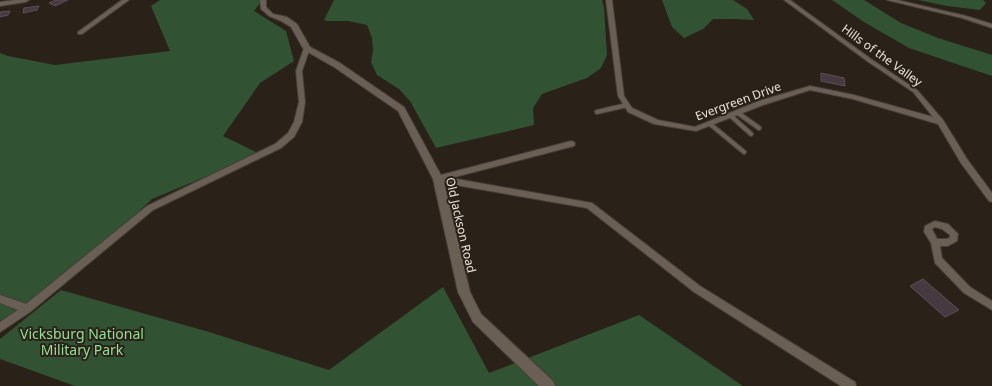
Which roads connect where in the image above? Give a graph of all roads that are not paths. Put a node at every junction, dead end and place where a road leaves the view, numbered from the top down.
1 (26, 0) edge
2 (126, 0) edge
3 (263, 0) edge
4 (610, 0) edge
5 (787, 0) edge
6 (890, 0) edge
7 (0, 4) edge
8 (992, 26) edge
9 (80, 33) dead end
10 (307, 48) junction
11 (627, 105) junction
12 (597, 112) dead end
13 (734, 114) junction
14 (941, 122) junction
15 (710, 124) junction
16 (759, 128) dead end
17 (751, 134) dead end
18 (571, 144) dead end
19 (744, 152) dead end
20 (438, 178) junction
21 (992, 199) edge
22 (935, 242) dead end
23 (0, 299) edge
24 (992, 306) edge
25 (27, 309) junction
26 (0, 328) edge
27 (548, 386) edge
28 (851, 386) edge

1 - 7 street
2 - 9 street
3 - 10 street
4 - 11 street
5 - 14 street, Hills of the Valley
6 - 8 street
10 - 20 street, Old Jackson Road
10 - 25 street
11 - 12 lane
11 - 15 street, Evergreen Drive
13 - 14 street, Evergreen Drive
13 - 15 street, Evergreen Drive
13 - 16 lane
13 - 17 lane
14 - 21 street, Hills of the Valley
15 - 19 lane
18 - 20 street
20 - 27 street, Old Jackson Road
20 - 28 street
22 - 24 street
23 - 25 street
25 - 26 street

